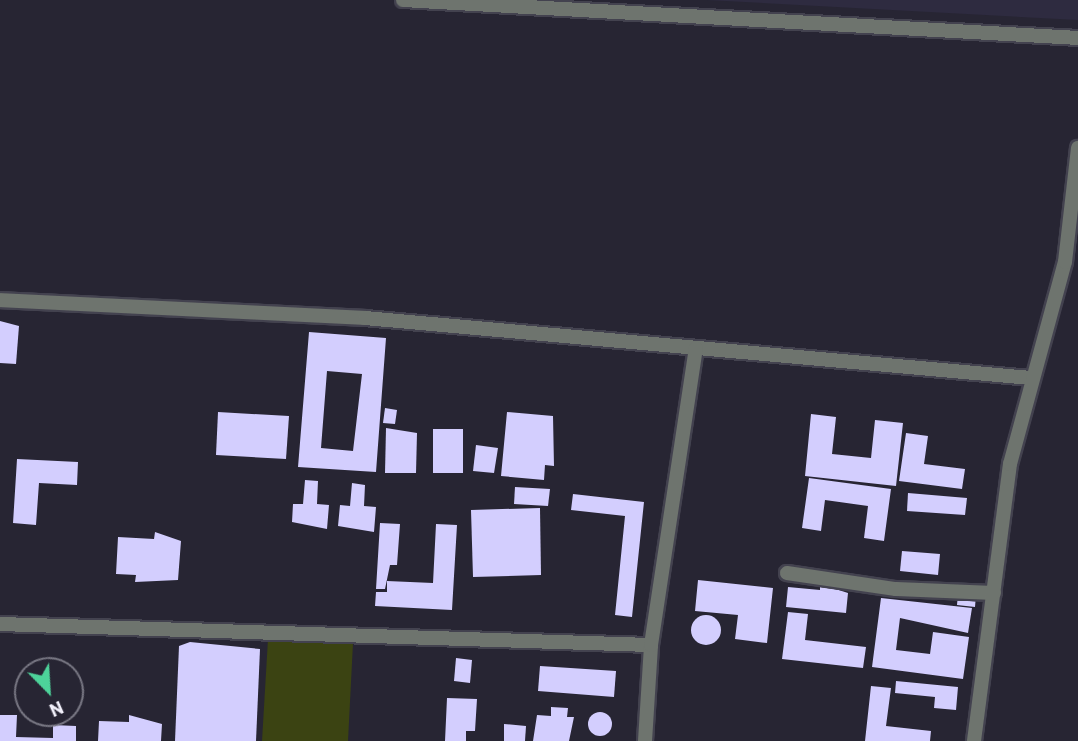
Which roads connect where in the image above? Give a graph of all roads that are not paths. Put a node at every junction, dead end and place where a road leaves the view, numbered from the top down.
1 (403, 0) edge
2 (1078, 38) edge
3 (1078, 148) edge
4 (0, 300) edge
5 (696, 348) junction
6 (1031, 379) junction
7 (787, 573) dead end
8 (994, 593) junction
9 (0, 624) edge
10 (651, 645) junction
11 (645, 741) edge
12 (974, 741) edge

1 - 2 street
3 - 6 street
4 - 5 street
5 - 6 street
5 - 10 street
6 - 8 street
7 - 8 street
8 - 12 street
9 - 10 street
10 - 11 street

